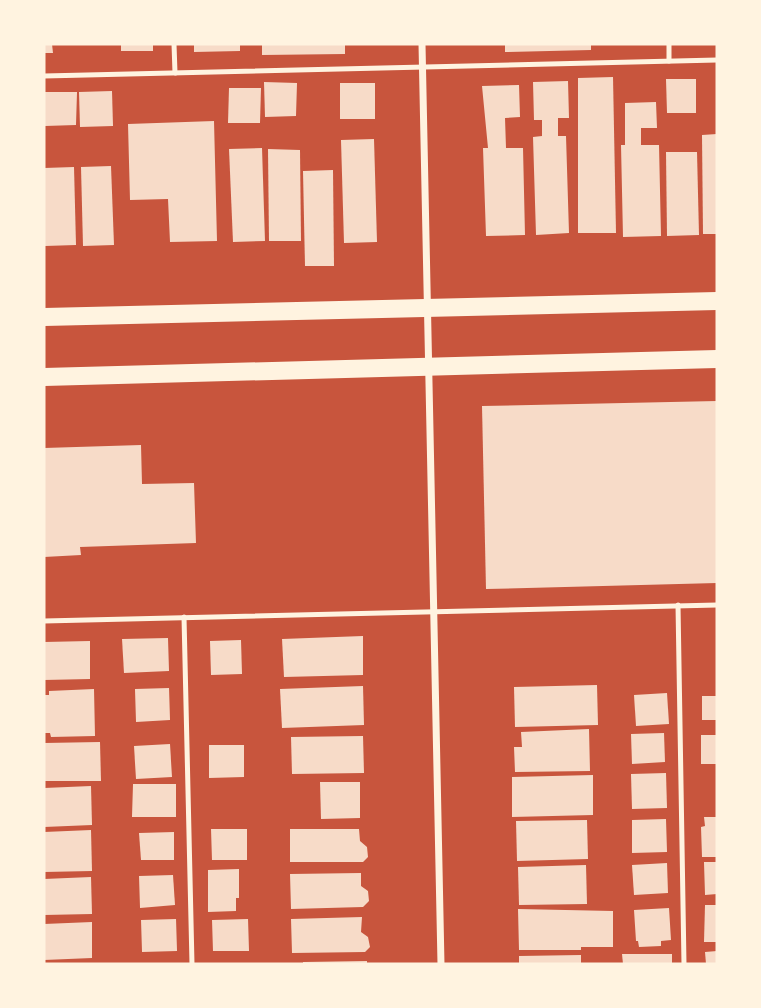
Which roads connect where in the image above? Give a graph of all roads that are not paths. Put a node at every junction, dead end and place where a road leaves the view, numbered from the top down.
1 (174, 44) edge
2 (422, 44) edge
3 (669, 44) edge
4 (717, 60) edge
5 (669, 61) junction
6 (423, 67) junction
7 (175, 73) junction
8 (44, 76) edge
9 (717, 301) edge
10 (428, 308) junction
11 (44, 317) edge
12 (717, 359) edge
13 (430, 368) junction
14 (44, 377) edge
15 (717, 604) edge
16 (678, 606) junction
17 (435, 611) junction
18 (184, 617) junction
19 (44, 621) edge
20 (192, 964) edge
21 (441, 964) edge
22 (684, 964) edge

1 - 7 lane
2 - 6 street
3 - 5 lane
4 - 5 lane
5 - 6 lane
6 - 7 lane
6 - 10 street
7 - 8 lane
9 - 10 main road
10 - 11 main road
10 - 13 street
12 - 13 main road
13 - 14 main road
13 - 17 street
15 - 16 lane
16 - 17 lane
16 - 22 lane
17 - 18 lane
17 - 21 street
18 - 19 lane
18 - 20 lane

